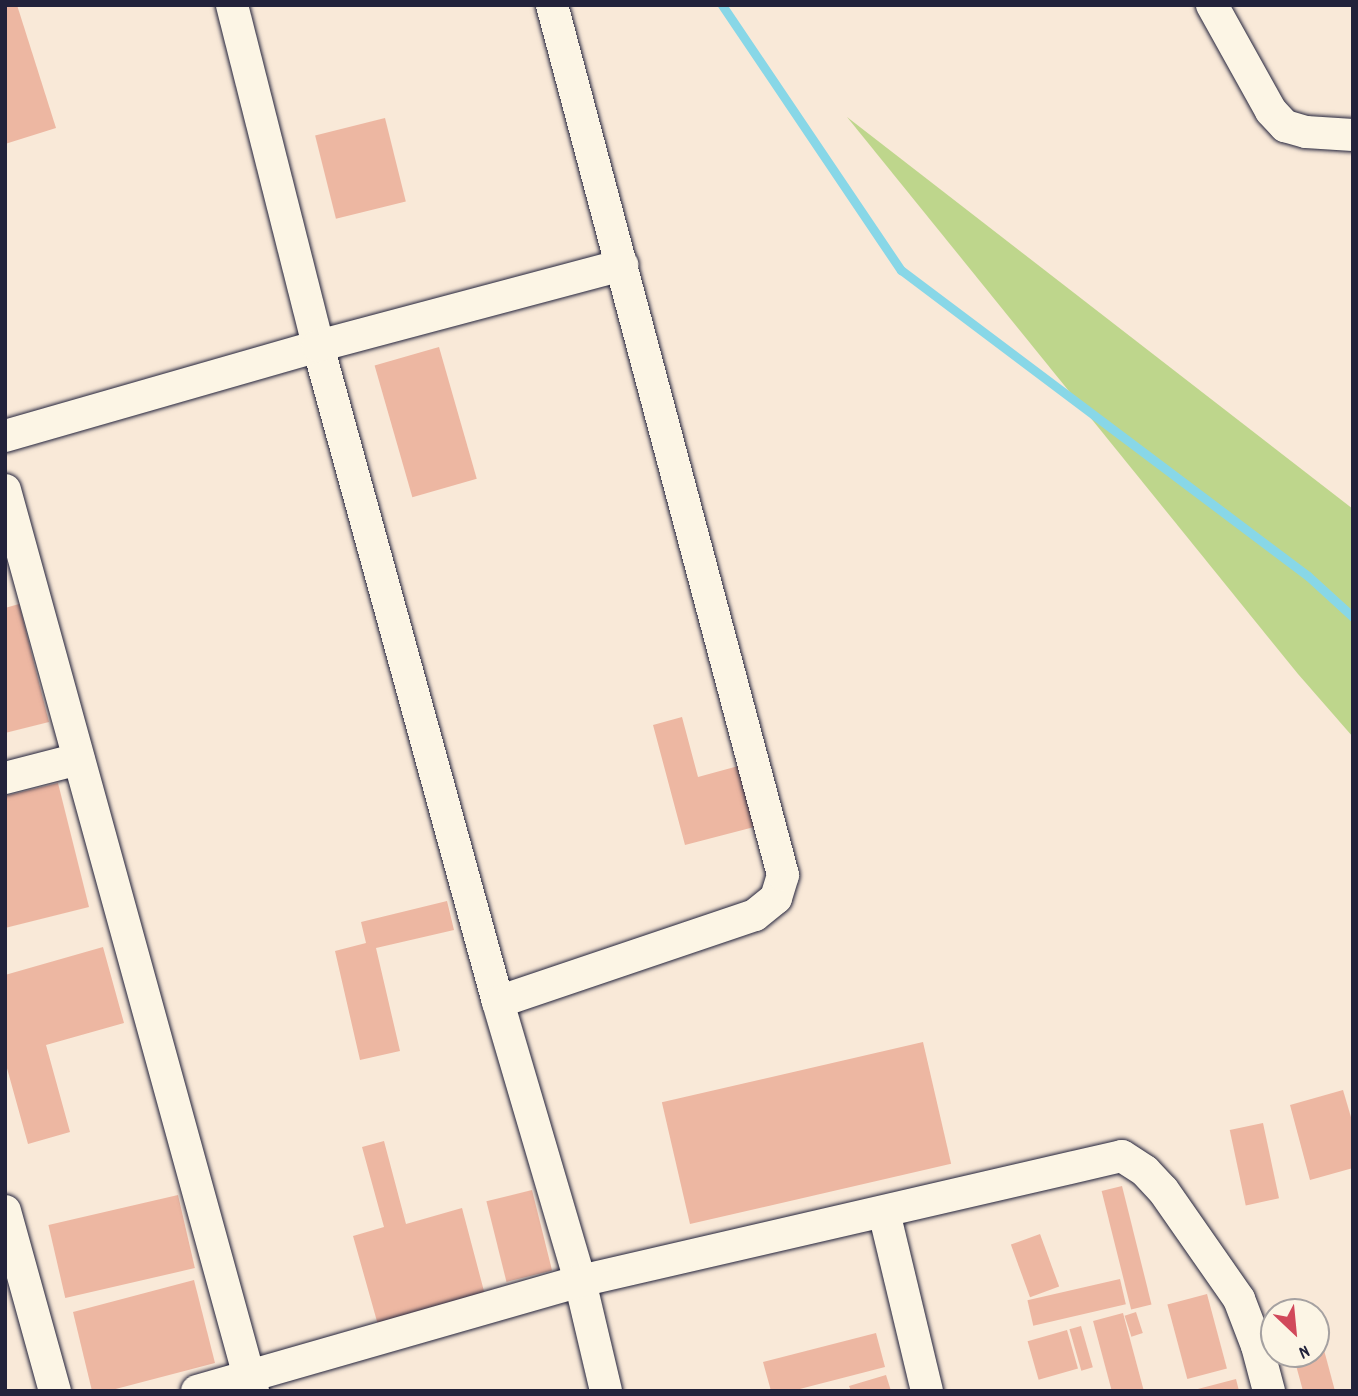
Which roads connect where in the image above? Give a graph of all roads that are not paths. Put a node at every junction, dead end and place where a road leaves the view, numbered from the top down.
1 (232, 5) edge
2 (552, 5) edge
3 (1212, 5) edge
4 (1353, 135) edge
5 (622, 265) junction
6 (318, 346) junction
7 (5, 436) edge
8 (5, 490) edge
9 (79, 759) junction
10 (5, 778) edge
11 (498, 1002) junction
12 (5, 1211) edge
13 (884, 1212) junction
14 (580, 1281) junction
15 (251, 1384) edge
16 (55, 1391) edge
17 (197, 1391) edge
18 (606, 1391) edge
19 (927, 1391) edge
20 (1269, 1391) edge

1 - 6 street
2 - 5 street
3 - 4 street
5 - 6 street
5 - 11 street
6 - 7 street
6 - 11 street
8 - 9 street
9 - 10 street
9 - 15 street
11 - 14 street
12 - 16 street
13 - 14 street
13 - 19 street
13 - 20 street
14 - 15 street
14 - 18 street
15 - 17 street

